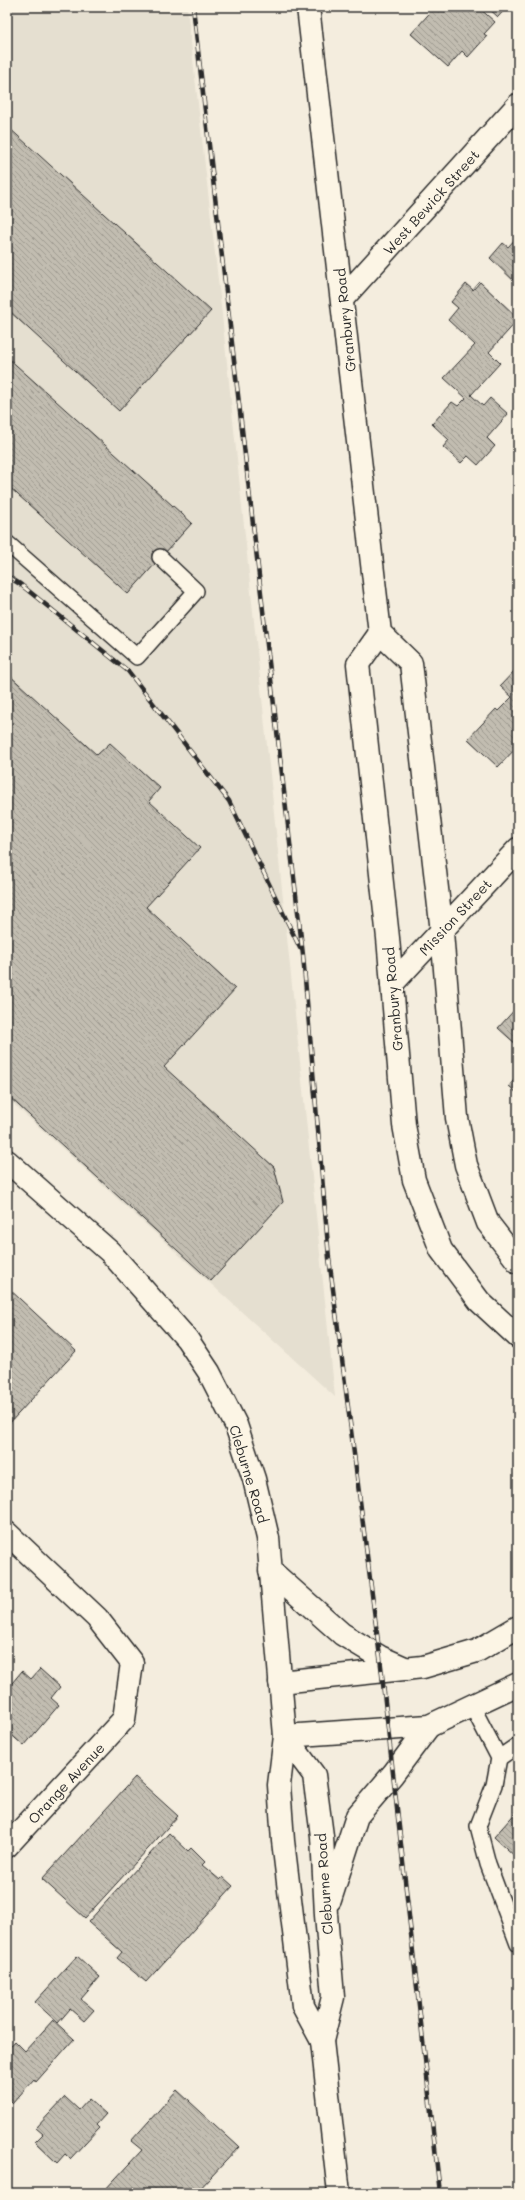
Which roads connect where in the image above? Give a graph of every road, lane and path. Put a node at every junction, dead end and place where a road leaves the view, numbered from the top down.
1 (308, 7) edge
2 (518, 105) edge
3 (343, 298) junction
4 (7, 543) edge
5 (160, 557) dead end
6 (380, 633) junction
7 (518, 849) edge
8 (442, 932) junction
9 (392, 984) junction
10 (7, 1160) edge
11 (518, 1262) edge
12 (518, 1337) edge
13 (7, 1533) edge
14 (270, 1570) junction
15 (518, 1627) edge
16 (407, 1669) junction
17 (280, 1682) junction
18 (518, 1684) edge
19 (472, 1706) junction
20 (429, 1726) junction
21 (285, 1736) junction
22 (518, 1745) edge
23 (499, 1758) junction
24 (7, 1846) edge
25 (326, 1915) junction
26 (518, 1944) edge
27 (322, 2041) junction
28 (339, 2193) edge

1 - 3 street, Granbury Road
2 - 3 street, West Bewick Street
3 - 6 street, Granbury Road
4 - 5 lane
6 - 8 street
6 - 9 street, Granbury Road
7 - 8 street, Mission Street
8 - 9 street, Mission Street
8 - 11 street
9 - 12 street, Granbury Road
10 - 14 street, Cleburne Road
13 - 24 street, Orange Avenue
14 - 16 street
14 - 17 street, Cleburne Road
15 - 16 street
16 - 17 street
17 - 21 street, Cleburne Road
18 - 19 street
19 - 20 street
19 - 23 lane
20 - 21 street
20 - 25 street
21 - 25 street, Cleburne Road
21 - 27 street, Cleburne Road
22 - 23 lane
23 - 26 lane
25 - 27 street, Cleburne Road
27 - 28 street, Cleburne Road

